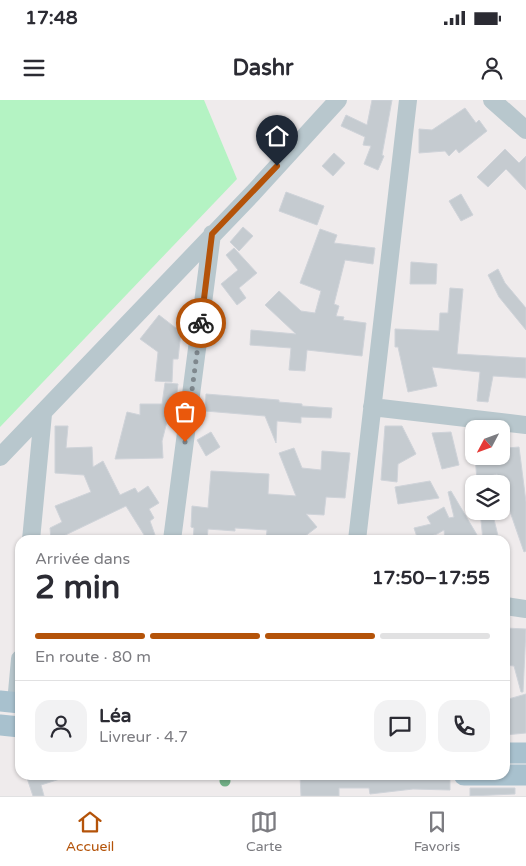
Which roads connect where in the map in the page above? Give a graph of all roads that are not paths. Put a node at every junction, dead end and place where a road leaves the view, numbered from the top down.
1 (338, 100) edge
2 (408, 100) edge
3 (492, 100) edge
4 (526, 130) edge
5 (212, 234) junction
6 (372, 407) junction
7 (43, 414) junction
8 (526, 425) edge
9 (0, 457) edge
10 (31, 535) edge
11 (173, 535) edge
12 (358, 535) edge
13 (510, 607) edge
14 (526, 609) edge
15 (15, 686) edge
16 (12, 702) edge
17 (0, 725) edge
18 (15, 726) edge
19 (510, 753) edge
20 (526, 753) edge
21 (510, 775) edge
22 (526, 775) edge

1 - 5 street
2 - 6 street
3 - 4 street
5 - 7 street
5 - 11 street
6 - 8 street
6 - 12 street
7 - 9 street
7 - 10 street
13 - 14 street
15 - 16 street
17 - 18 main road
19 - 20 main road
21 - 22 main road

